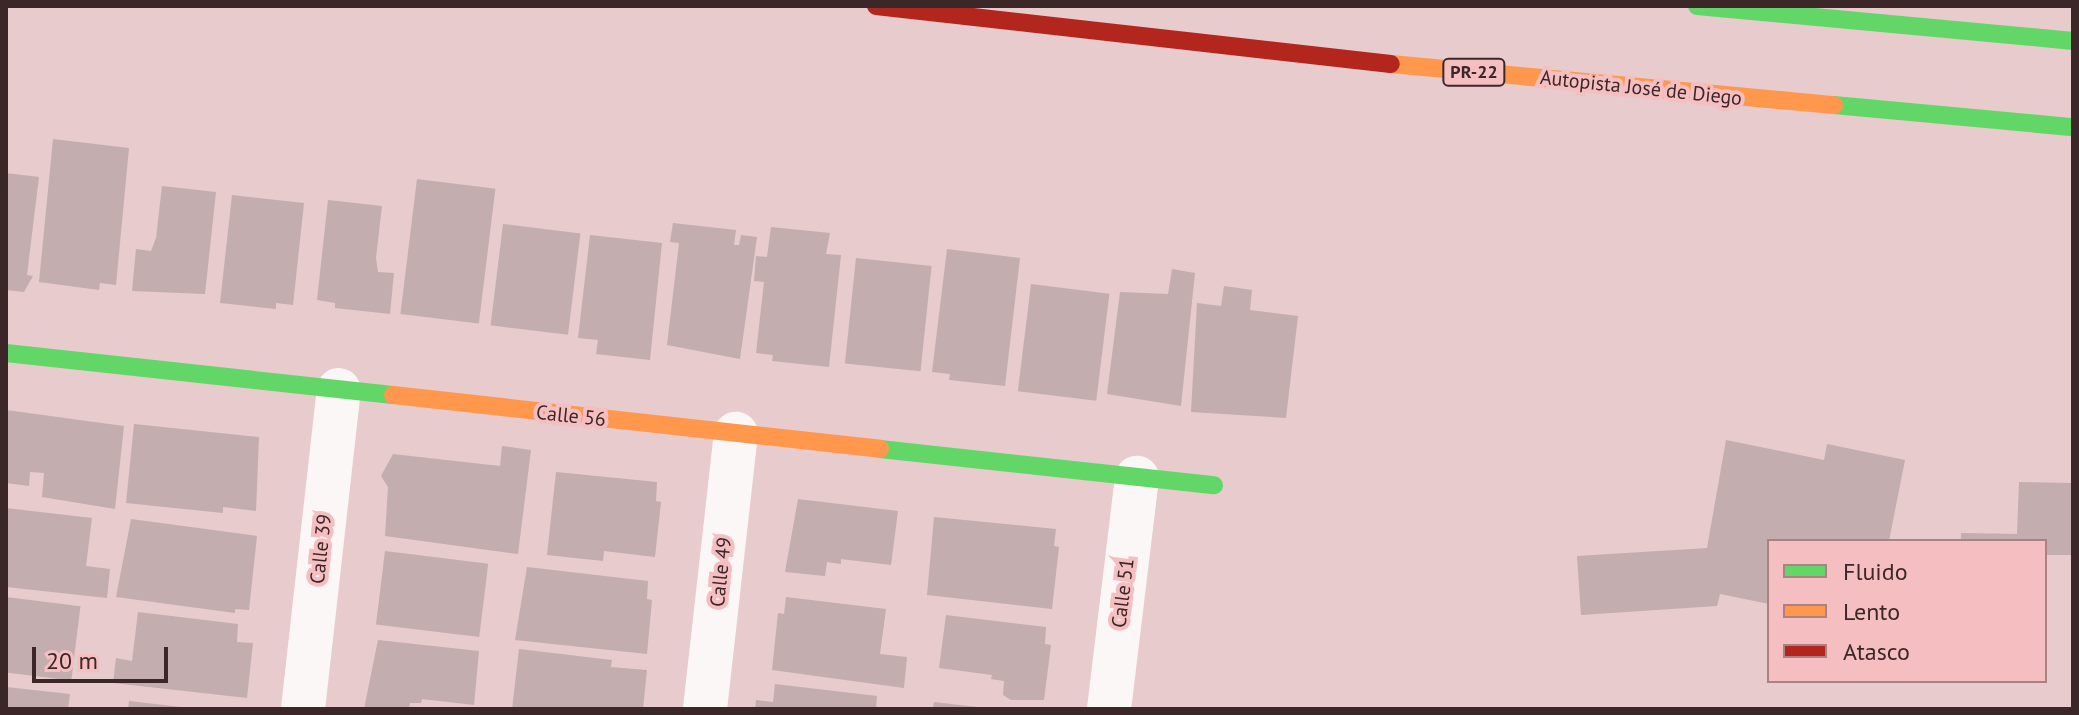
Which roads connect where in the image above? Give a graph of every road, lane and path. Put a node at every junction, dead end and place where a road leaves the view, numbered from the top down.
1 (876, 6) edge
2 (1697, 6) edge
3 (2073, 41) edge
4 (2073, 127) edge
5 (6, 353) edge
6 (339, 390) junction
7 (736, 434) junction
8 (1137, 478) junction
9 (1214, 485) dead end
10 (303, 709) edge
11 (705, 709) edge
12 (1109, 709) edge

1 - 4 main road, Autopista José de Diego / PR-22
2 - 3 main road
5 - 6 main road, Calle 56
6 - 7 main road, Calle 56
6 - 10 street, Calle 39
7 - 8 main road, Calle 56
7 - 11 street, Calle 49
8 - 9 main road, Calle 56
8 - 12 street, Calle 51

